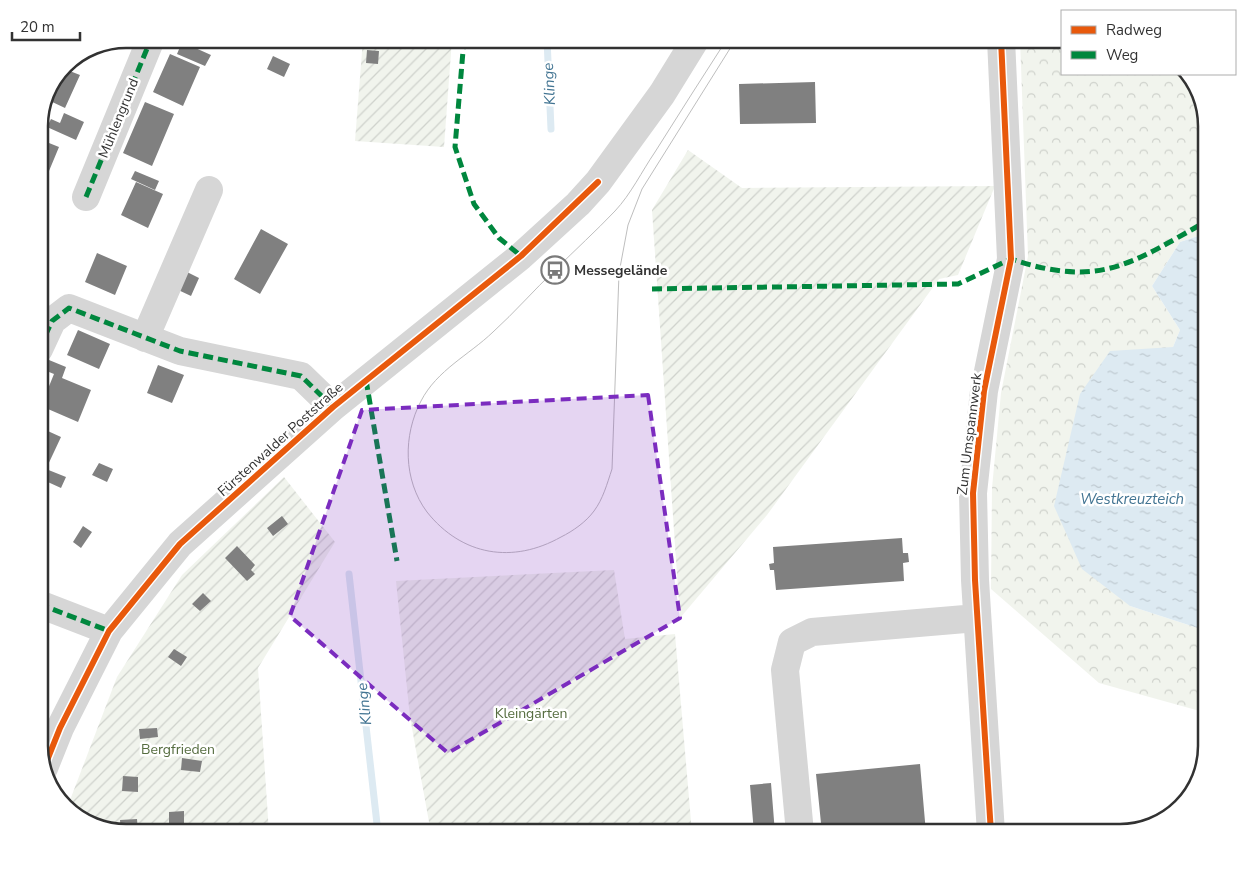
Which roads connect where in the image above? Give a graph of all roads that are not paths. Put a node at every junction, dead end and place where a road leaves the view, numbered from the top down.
1 (148, 47) edge
2 (691, 47) edge
3 (1001, 47) edge
4 (209, 190) dead end
5 (86, 197) dead end
6 (48, 330) edge
7 (145, 338) junction
8 (333, 407) junction
9 (48, 607) edge
10 (977, 618) junction
11 (110, 631) junction
12 (49, 756) edge
13 (799, 824) edge
14 (990, 824) edge

1 - 5 street, Mühlengrund
2 - 8 street, Fürstenwalder Poststraße
3 - 10 street, Zum Umspannwerk
4 - 7 street
6 - 7 street, Fürstenwalder Poststraße
7 - 8 street, Fürstenwalder Poststraße
8 - 11 street, Fürstenwalder Poststraße
9 - 11 street
10 - 13 street
10 - 14 street, Zum Umspannwerk
11 - 12 street, Fürstenwalder Poststraße

